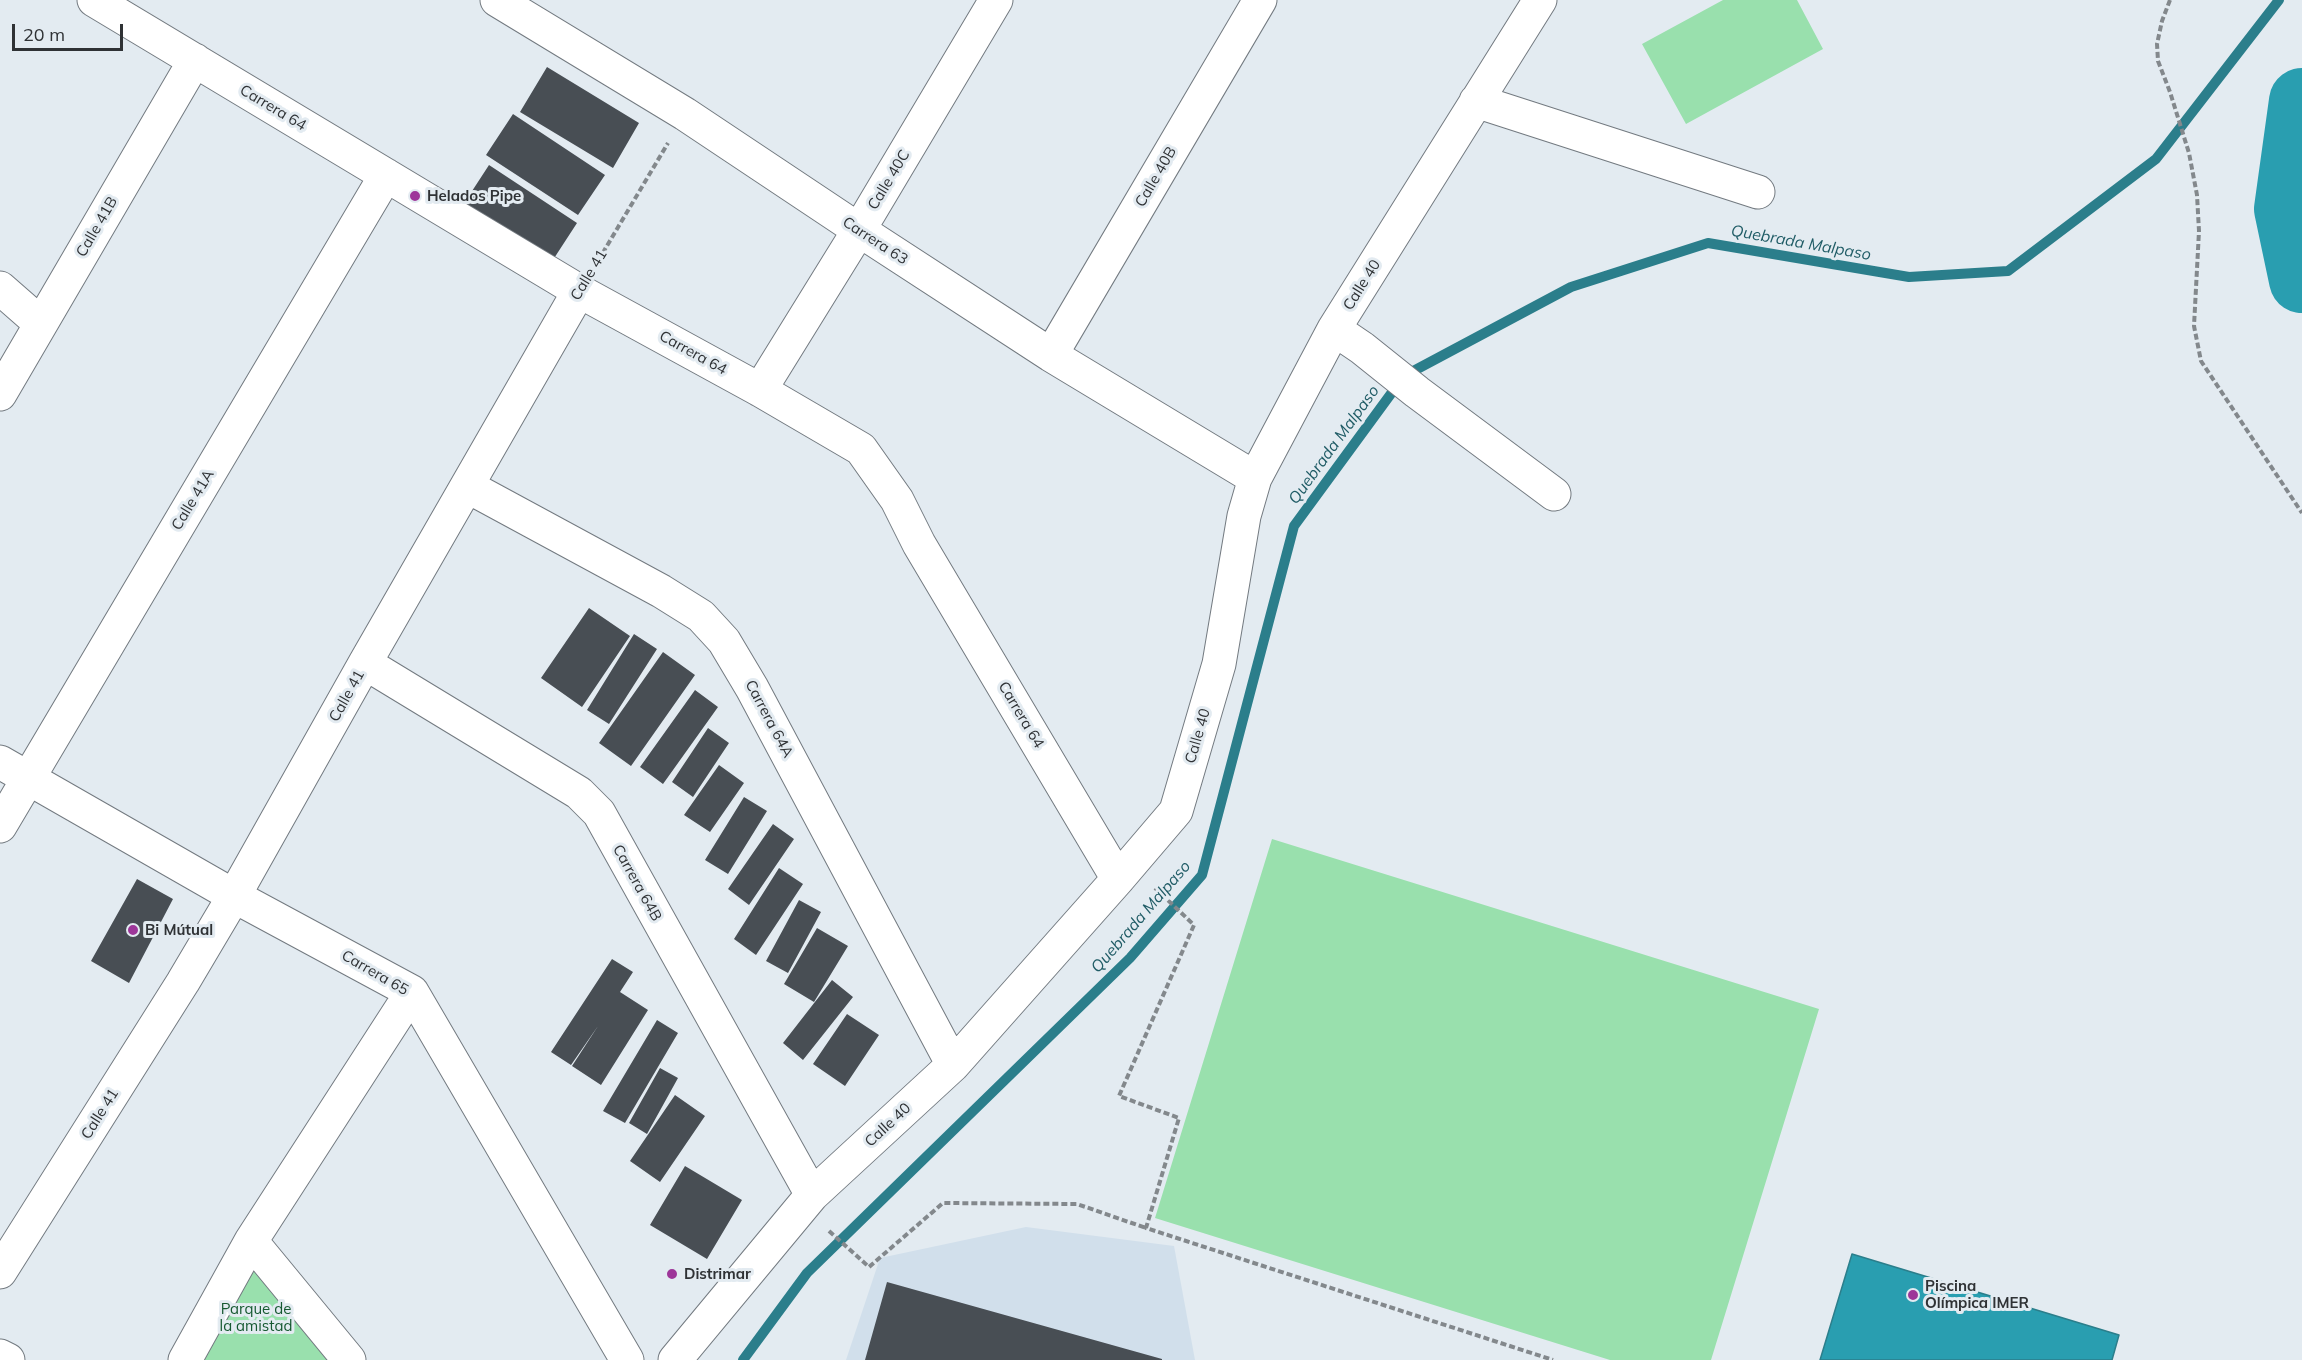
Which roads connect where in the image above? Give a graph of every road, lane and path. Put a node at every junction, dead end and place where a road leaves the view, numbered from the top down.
1 (94, 0) edge
2 (497, 0) edge
3 (1260, 0) edge
4 (1540, 0) edge
5 (2170, 0) edge
6 (990, 2) edge
7 (195, 60) junction
8 (1476, 101) junction
9 (685, 114) junction
10 (386, 175) junction
11 (1758, 192) dead end
12 (859, 230) junction
13 (0, 288) edge
14 (579, 291) junction
15 (40, 323) junction
16 (1334, 329) junction
17 (1051, 355) junction
18 (760, 390) junction
19 (0, 394) edge
20 (1255, 478) junction
21 (467, 486) junction
22 (1554, 494) dead end
23 (2302, 513) edge
24 (365, 663) junction
25 (14, 770) edge
26 (0, 826) edge
27 (1118, 879) junction
28 (1152, 885) dead end
29 (234, 896) junction
30 (412, 992) junction
31 (953, 1065) junction
32 (817, 1209) junction
33 (1146, 1228) junction
34 (251, 1241) junction
35 (0, 1272) edge
36 (0, 1356) edge
37 (8, 1360) edge
38 (185, 1360) edge
39 (349, 1360) edge
40 (627, 1360) edge
41 (675, 1360) edge
42 (1553, 1360) edge

1 - 7 street, Carrera 64
2 - 9 street, Carrera 63
3 - 17 street, Calle 40B
4 - 8 street, Calle 40
5 - 23 path
6 - 12 street, Calle 40C
7 - 10 street, Carrera 64
7 - 15 street, Calle 41B
8 - 11 street
8 - 16 street, Calle 40
9 - 12 street, Carrera 63
9 - 14 path, Calle 41
10 - 14 street, Carrera 64
10 - 25 street, Calle 41A
12 - 17 street, Carrera 63
12 - 18 street, Calle 40C
13 - 15 street
14 - 18 street, Carrera 64
14 - 21 street, Calle 41
15 - 19 street, Calle 41B
16 - 20 street, Calle 40
16 - 22 street
17 - 20 street, Carrera 63
18 - 27 street, Carrera 64
20 - 27 street, Calle 40
21 - 24 street, Calle 41
21 - 31 street, Carrera 64A
24 - 29 street, Calle 41
24 - 32 street, Carrera 64B
25 - 26 street, Calle 41A
25 - 29 street, Carrera 65
27 - 31 street, Calle 40
28 - 33 path
29 - 30 street, Carrera 65
29 - 35 street, Calle 41
30 - 34 street
30 - 40 street, Carrera 65
31 - 32 street, Calle 40
32 - 33 path
32 - 41 street, Calle 40
33 - 42 path
34 - 38 street
34 - 39 street
36 - 37 street

